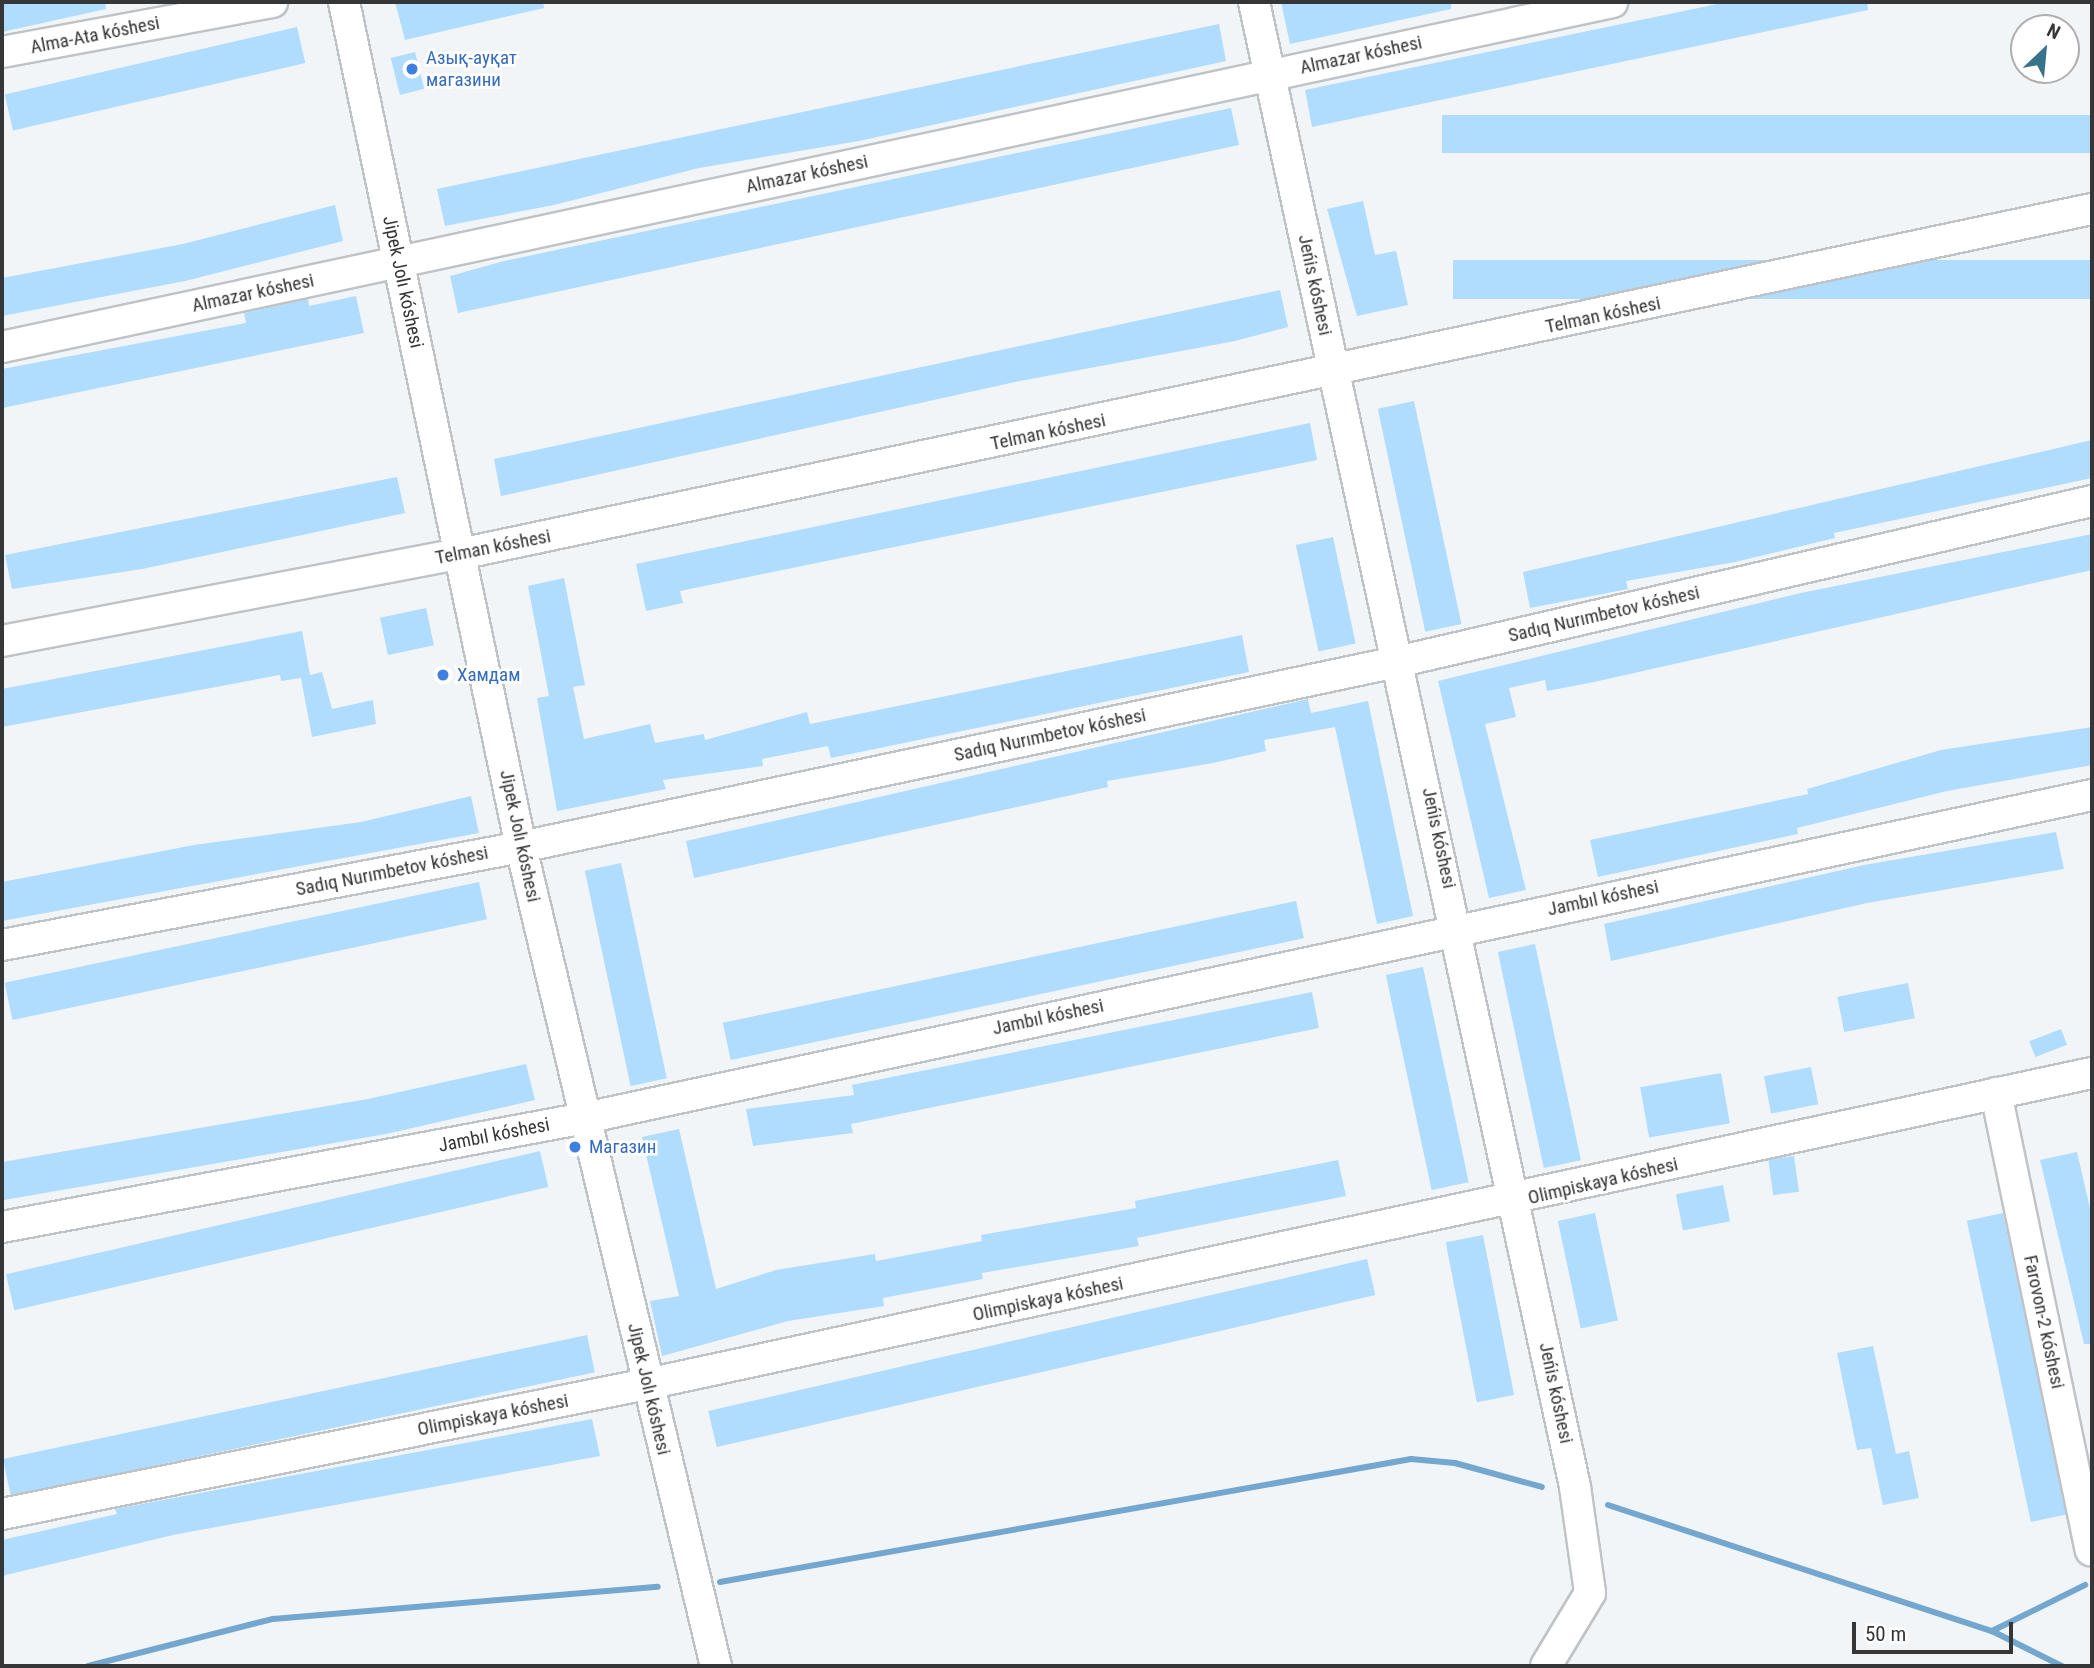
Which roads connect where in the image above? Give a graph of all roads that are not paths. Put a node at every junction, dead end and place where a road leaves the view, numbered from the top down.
1 (272, 2) edge
2 (344, 2) edge
3 (1254, 2) edge
4 (1612, 2) edge
5 (2, 52) edge
6 (1271, 74) junction
7 (2092, 209) edge
8 (399, 262) junction
9 (2, 347) edge
10 (1333, 373) junction
11 (2092, 501) edge
12 (460, 554) junction
13 (2, 641) edge
14 (1401, 661) junction
15 (2092, 795) edge
16 (521, 847) junction
17 (1458, 928) junction
18 (2, 944) edge
19 (2092, 1073) edge
20 (1996, 1093) junction
21 (585, 1118) junction
22 (1516, 1200) junction
23 (2, 1227) edge
24 (647, 1384) junction
25 (2, 1514) edge
26 (2091, 1550) edge
27 (716, 1666) edge
28 (1546, 1666) edge

1 - 5 street, Alma-Ata kóshesi
2 - 8 street, Jipek Jolı kóshesi
3 - 6 street, Jeńis kóshesi
4 - 6 street, Almazar kóshesi
6 - 8 street, Almazar kóshesi
6 - 10 street, Jeńis kóshesi
7 - 10 street, Telman kóshesi
8 - 9 street, Almazar kóshesi
8 - 12 street, Jipek Jolı kóshesi
10 - 12 street, Telman kóshesi
10 - 14 street, Jeńis kóshesi
11 - 14 street, Sadıq Nurımbetov kóshesi
12 - 13 street, Telman kóshesi
12 - 16 street, Jipek Jolı kóshesi
14 - 16 street, Sadıq Nurımbetov kóshesi
14 - 17 street, Jeńis kóshesi
15 - 17 street, Jambıl kóshesi
16 - 18 street, Sadıq Nurımbetov kóshesi
16 - 21 street, Jipek Jolı kóshesi
17 - 21 street, Jambıl kóshesi
17 - 22 street, Jeńis kóshesi
19 - 20 street, Olimpiskaya kóshesi
20 - 22 street, Olimpiskaya kóshesi
20 - 26 street, Farovon-2 kóshesi
21 - 23 street, Jambıl kóshesi
21 - 24 street, Jipek Jolı kóshesi
22 - 24 street, Olimpiskaya kóshesi
22 - 28 street, Jeńis kóshesi
24 - 25 street, Olimpiskaya kóshesi
24 - 27 street, Jipek Jolı kóshesi

